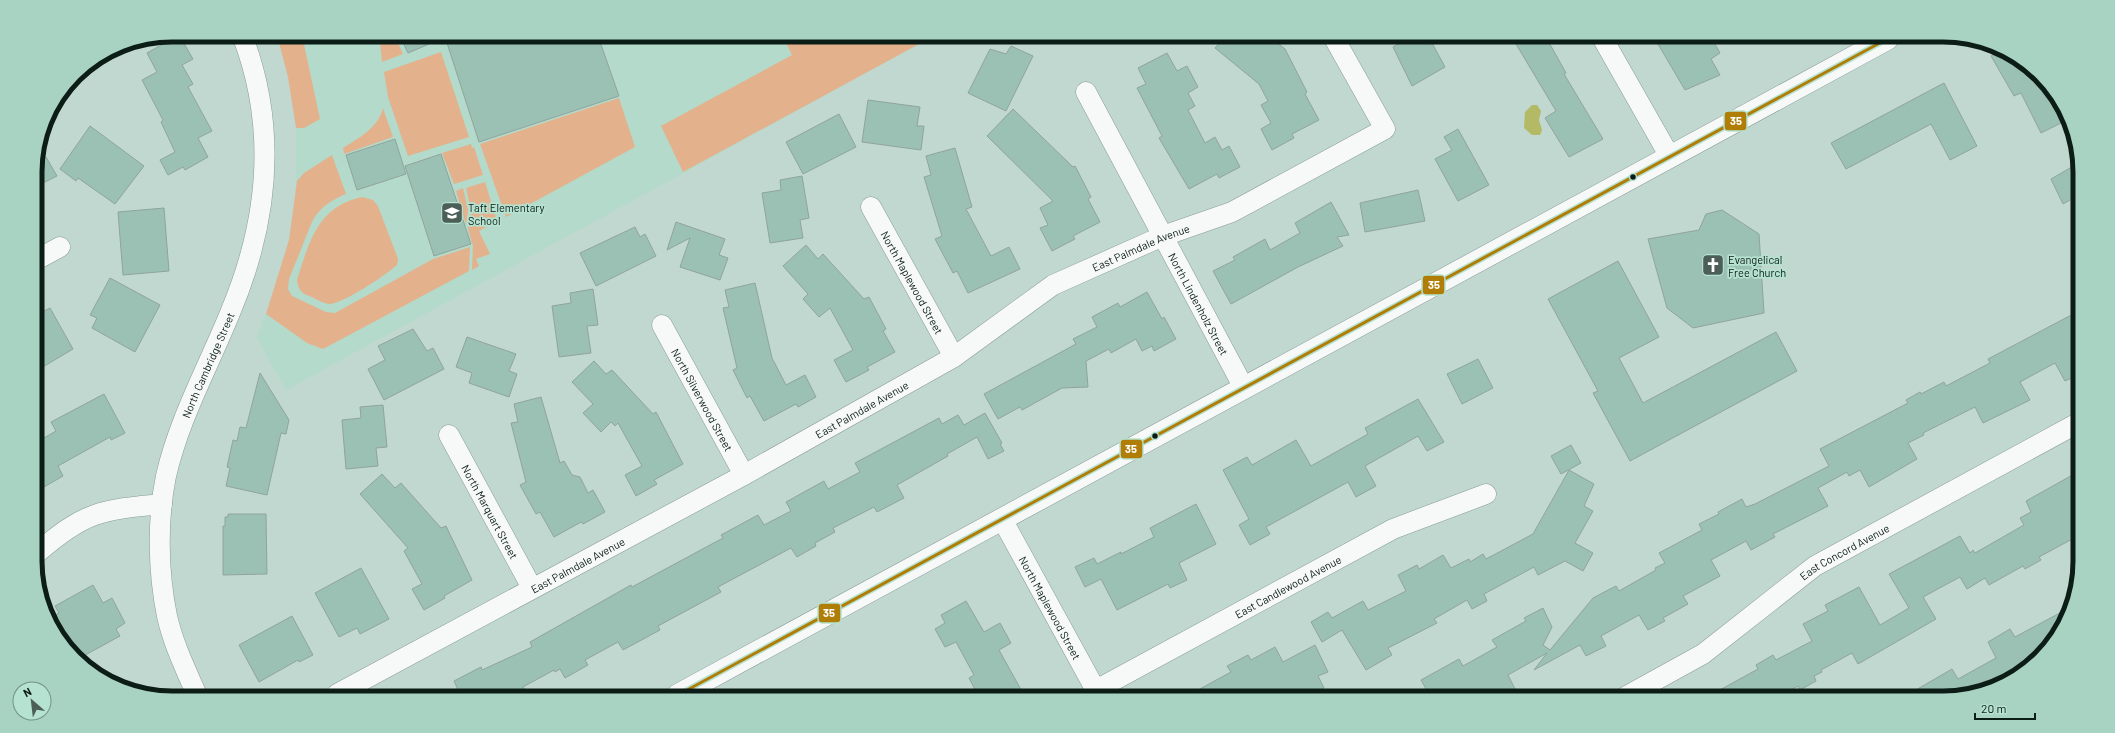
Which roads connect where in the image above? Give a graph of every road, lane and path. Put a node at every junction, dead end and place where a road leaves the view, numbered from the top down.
1 (244, 42) edge
2 (1336, 42) edge
3 (1605, 42) edge
4 (1884, 42) edge
5 (1086, 92) dead end
6 (1670, 157) junction
7 (871, 207) dead end
8 (1163, 236) junction
9 (60, 247) dead end
10 (42, 257) edge
11 (662, 325) dead end
12 (954, 357) junction
13 (1244, 388) junction
14 (2073, 426) edge
15 (449, 435) dead end
16 (744, 475) junction
17 (1486, 494) dead end
18 (162, 504) junction
19 (1002, 519) junction
20 (42, 549) edge
21 (532, 588) junction
22 (195, 691) edge
23 (343, 691) edge
24 (685, 691) edge
25 (1096, 691) edge
26 (1101, 691) edge
27 (1636, 691) edge

1 - 18 street, North Cambridge Street
2 - 8 street, East Palmdale Avenue
3 - 6 street
4 - 6 main road
5 - 8 street, North Lindenholz Street
6 - 13 main road
7 - 12 street, North Maplewood Street
8 - 12 street, East Palmdale Avenue
8 - 13 street, North Lindenholz Street
9 - 10 street
11 - 16 street, North Silverwood Street
12 - 16 street, East Palmdale Avenue
13 - 19 main road
14 - 27 street, East Concord Avenue
15 - 21 street, North Marquart Street
16 - 21 street, East Palmdale Avenue
17 - 26 street, East Candlewood Avenue
18 - 20 street
18 - 22 street, North Cambridge Street
19 - 24 main road
19 - 25 street, North Maplewood Street
21 - 23 street, East Palmdale Avenue

